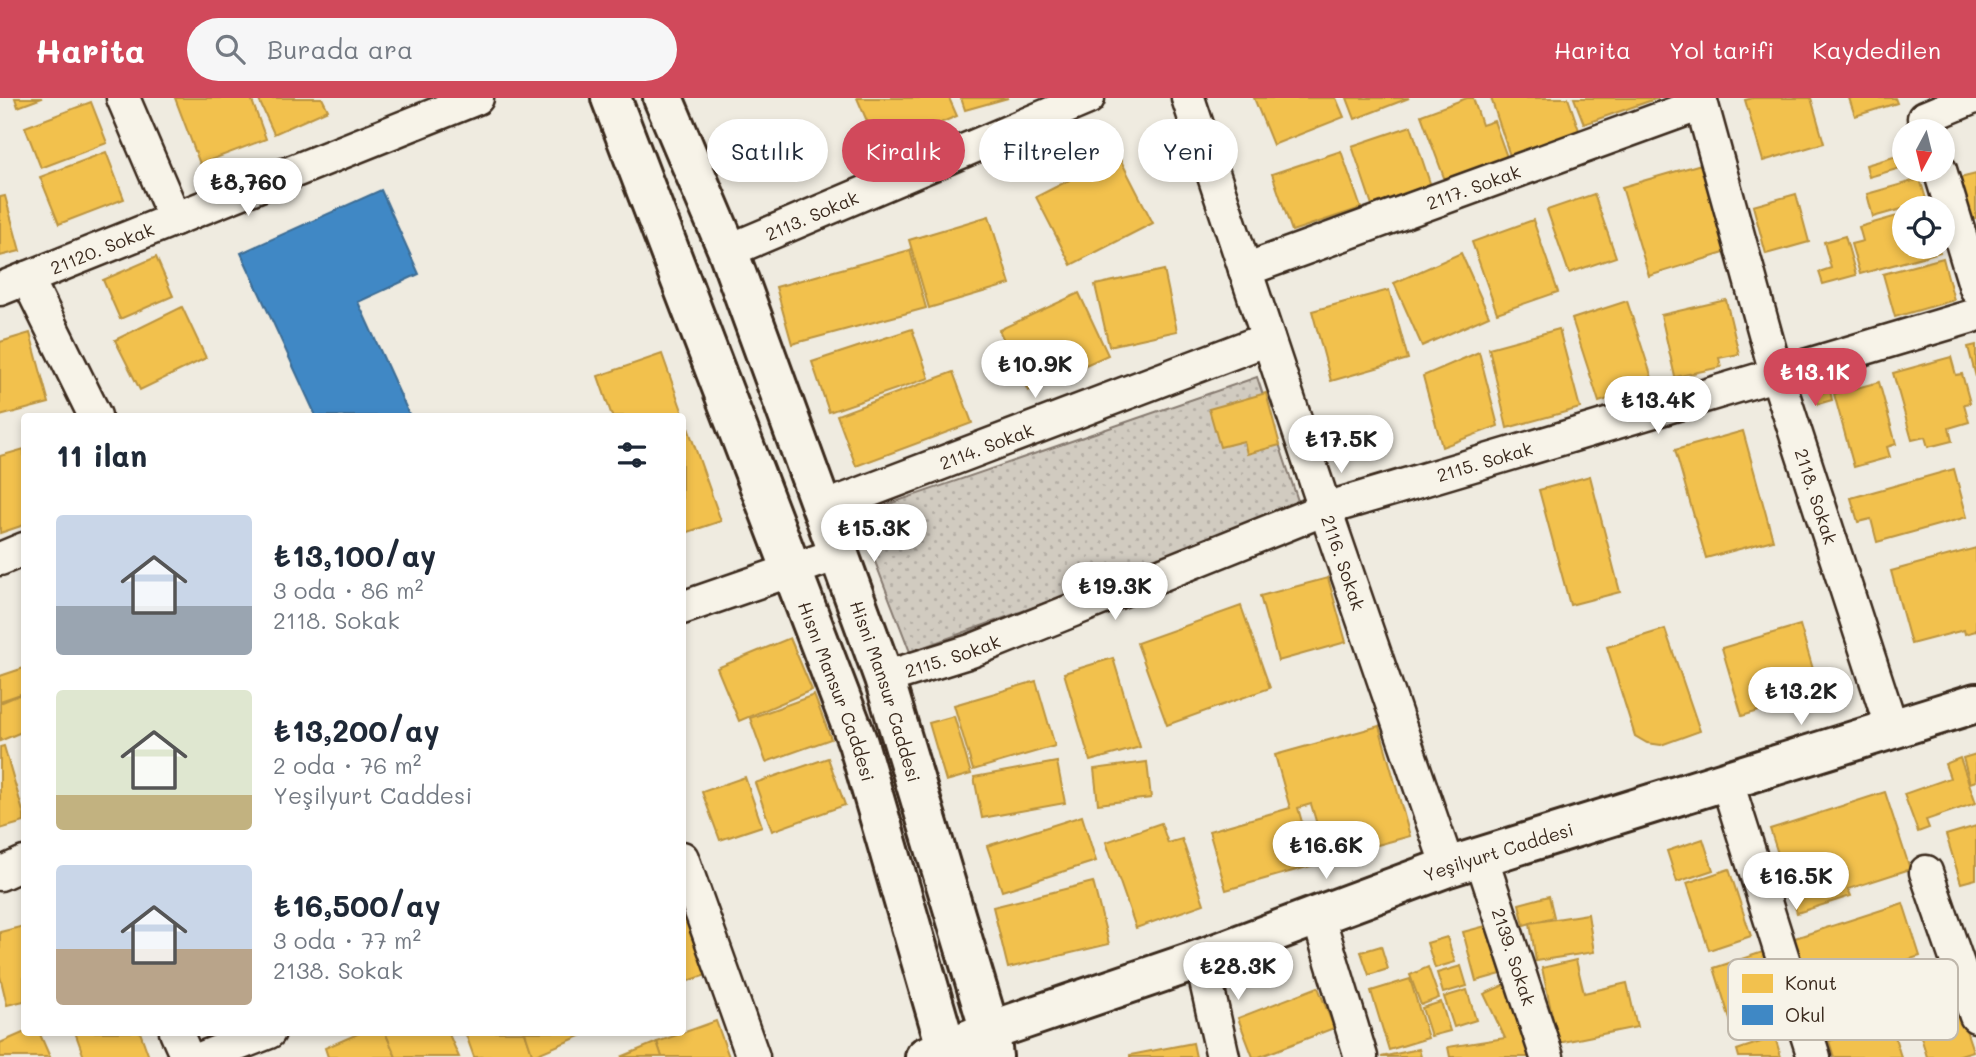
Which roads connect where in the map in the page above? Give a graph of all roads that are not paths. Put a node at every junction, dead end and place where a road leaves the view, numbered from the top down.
1 (123, 98) edge
2 (477, 98) edge
3 (611, 98) edge
4 (663, 98) edge
5 (1088, 98) edge
6 (1188, 98) edge
7 (1972, 98) edge
8 (1700, 101) edge
9 (1923, 116) edge
10 (1944, 182) edge
11 (175, 219) junction
12 (728, 251) junction
13 (1245, 270) junction
14 (13, 283) edge
15 (1976, 288) edge
16 (1976, 315) edge
17 (1268, 339) junction
18 (1776, 373) junction
19 (92, 413) edge
20 (821, 509) junction
21 (1325, 509) junction
22 (21, 550) edge
23 (838, 554) junction
24 (0, 559) edge
25 (793, 570) junction
26 (686, 607) edge
27 (884, 678) junction
28 (1976, 703) edge
29 (1892, 729) junction
30 (1727, 782) junction
31 (1465, 862) junction
32 (21, 864) edge
33 (1926, 872) dead end
34 (686, 873) edge
35 (0, 874) edge
36 (1318, 916) junction
37 (1201, 959) junction
38 (1783, 959) edge
39 (1968, 961) edge
40 (1976, 1016) edge
41 (178, 1036) edge
42 (259, 1036) edge
43 (1809, 1040) edge
44 (992, 1044) edge
45 (940, 1054) edge
46 (187, 1057) edge
47 (205, 1057) edge
48 (753, 1057) edge
49 (1223, 1057) edge
50 (1362, 1057) edge
51 (1547, 1057) edge
52 (1814, 1057) edge

1 - 11 street
2 - 11 street, 21120. Sokak
3 - 25 main road, Hısnı Mansur Caddesi
4 - 12 main road, Hisni Mansur Caddesi
5 - 12 street, 2113. Sokak
6 - 13 street, 2116. Sokak
7 - 9 street
8 - 13 street, 2117. Sokak
8 - 18 street, 2118. Sokak
10 - 15 street
11 - 14 street, 21120. Sokak
12 - 20 main road, Hisni Mansur Caddesi
13 - 17 street, 2116. Sokak
14 - 19 street
16 - 18 street, 2115. Sokak
17 - 20 street, 2114. Sokak
17 - 21 street, 2116. Sokak
18 - 21 street, 2115. Sokak
18 - 29 street, 2118. Sokak
20 - 23 main road, Hisni Mansur Caddesi
21 - 27 street, 2115. Sokak
21 - 31 street, 2116. Sokak
22 - 24 street
23 - 25 street
23 - 27 main road, Hisni Mansur Caddesi
25 - 26 street
25 - 45 main road, Hısnı Mansur Caddesi
27 - 44 main road, Hisni Mansur Caddesi
28 - 29 main road, Yeşilyurt Caddesi
29 - 30 main road, Yeşilyurt Caddesi
30 - 31 main road, Yeşilyurt Caddesi
30 - 38 street
31 - 36 main road, Yeşilyurt Caddesi
31 - 51 street, 2139. Sokak
32 - 35 street
33 - 39 street
34 - 48 street
36 - 37 main road, Yeşilyurt Caddesi
36 - 50 street
37 - 44 main road, Yeşilyurt Caddesi
37 - 49 street
39 - 40 street
41 - 46 street
42 - 47 street
43 - 52 street
44 - 45 main road, Yeşilyurt Caddesi

